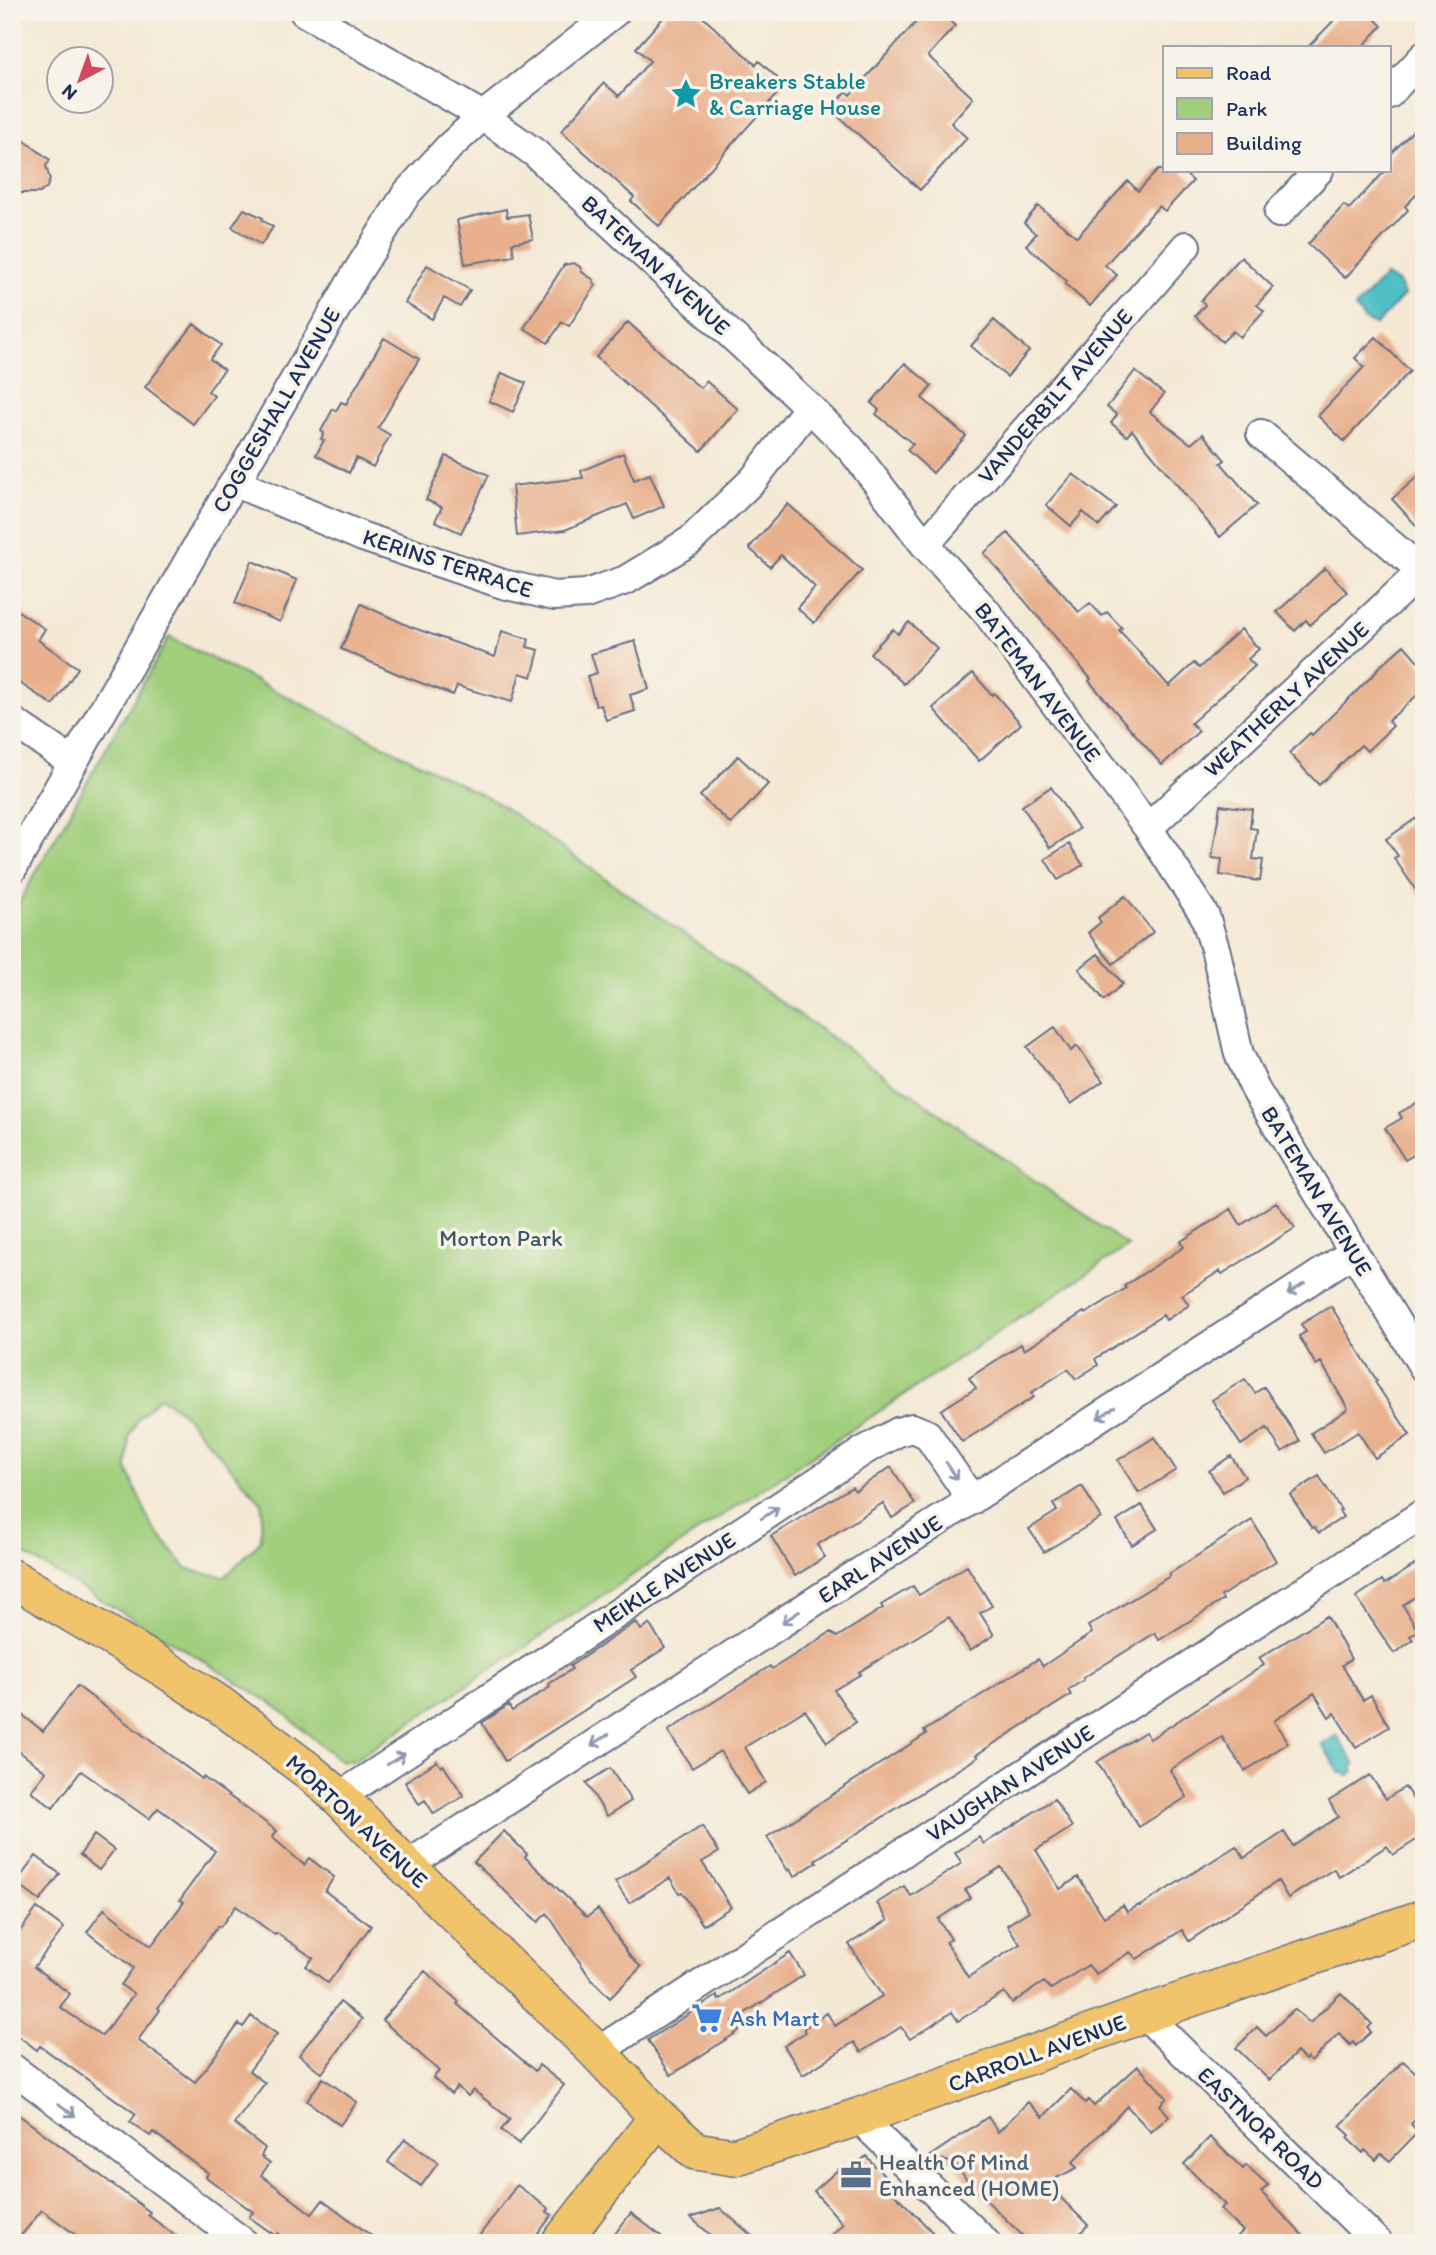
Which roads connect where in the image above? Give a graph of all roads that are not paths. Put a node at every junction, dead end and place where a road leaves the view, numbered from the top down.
1 (304, 12) edge
2 (615, 12) edge
3 (1424, 56) edge
4 (1390, 93) edge
5 (483, 116) junction
6 (1317, 172) edge
7 (1279, 213) dead end
8 (1186, 246) dead end
9 (808, 407) junction
10 (1261, 434) dead end
11 (234, 482) junction
12 (925, 545) junction
13 (1423, 570) edge
14 (12, 721) edge
15 (72, 762) junction
16 (1148, 828) junction
17 (12, 869) edge
18 (1354, 1252) junction
19 (1424, 1368) edge
20 (972, 1500) junction
21 (1424, 1513) edge
22 (12, 1578) edge
23 (338, 1797) junction
24 (406, 1866) junction
25 (1424, 1918) edge
26 (1144, 2014) junction
27 (597, 2052) junction
28 (12, 2068) edge
29 (858, 2117) junction
30 (658, 2118) junction
31 (244, 2243) edge
32 (560, 2243) edge
33 (986, 2243) edge
34 (1378, 2243) edge

1 - 5 street, BATEMAN AVENUE
2 - 5 street, COGGESHALL AVENUE
3 - 4 street
5 - 9 street, BATEMAN AVENUE
5 - 11 street, COGGESHALL AVENUE
6 - 7 street
8 - 12 street, VANDERBILT AVENUE
9 - 11 street, KERINS TERRACE
9 - 12 street, BATEMAN AVENUE
10 - 13 street
11 - 15 street, COGGESHALL AVENUE
12 - 16 street, BATEMAN AVENUE
13 - 16 street, WEATHERLY AVENUE
14 - 15 street
15 - 17 street, COGGESHALL AVENUE
16 - 18 street, BATEMAN AVENUE
18 - 19 street, BATEMAN AVENUE
18 -> 20 street, EARL AVENUE
23 -> 20 street, MEIKLE AVENUE
20 -> 24 street, EARL AVENUE
21 - 27 street, VAUGHAN AVENUE
22 - 23 main road, MORTON AVENUE
23 - 24 main road, MORTON AVENUE
24 - 27 main road, MORTON AVENUE
25 - 26 main road, CARROLL AVENUE
26 - 29 main road, CARROLL AVENUE
26 - 34 street, EASTNOR ROAD
27 - 30 main road, MORTON AVENUE
28 -> 31 street
29 - 30 main road, CARROLL AVENUE
29 - 33 street
30 - 32 main road

